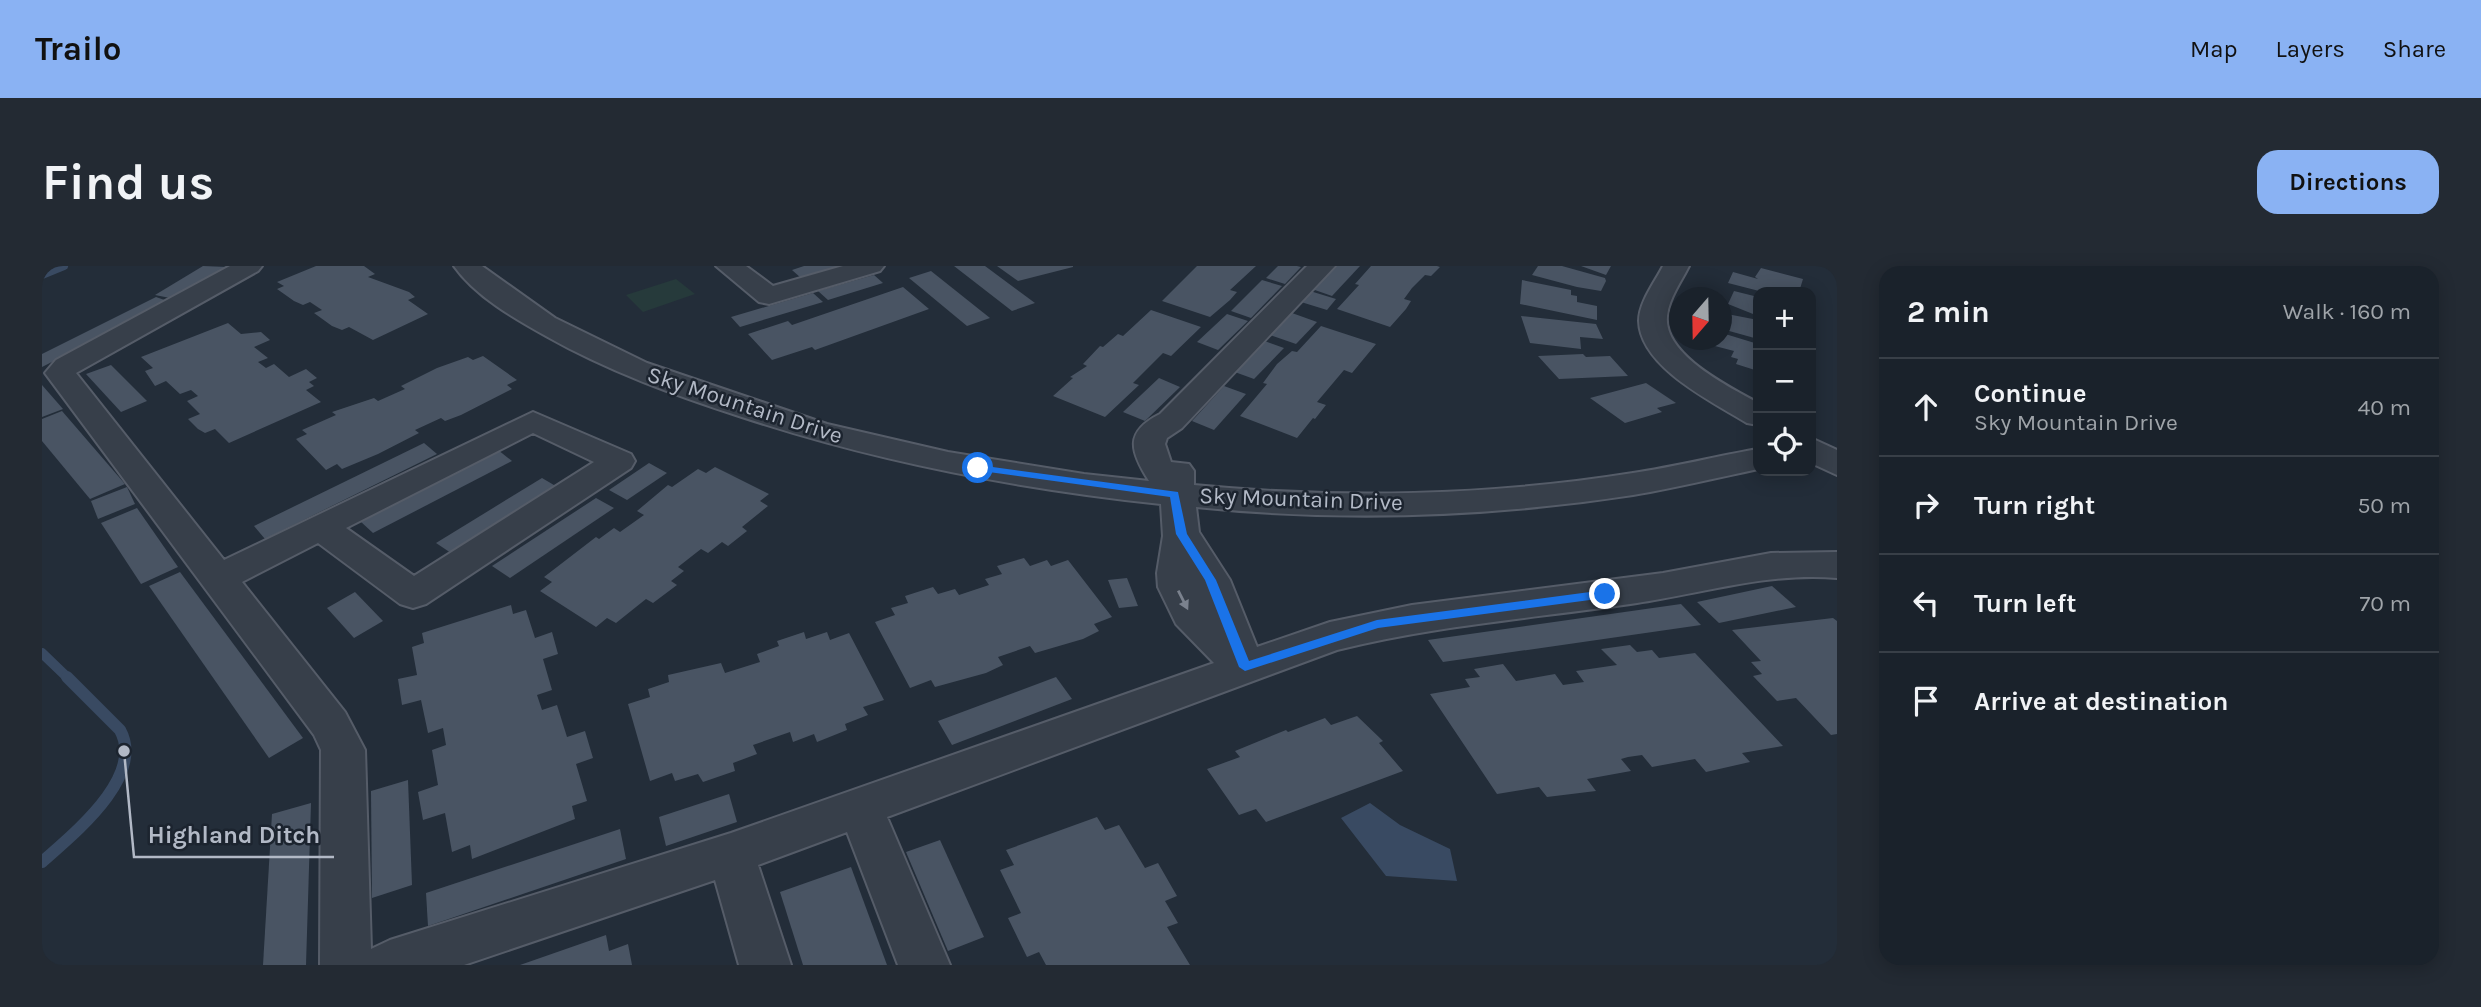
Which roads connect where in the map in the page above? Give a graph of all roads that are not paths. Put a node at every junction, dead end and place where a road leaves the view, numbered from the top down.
1 (249, 266) edge
2 (467, 266) edge
3 (729, 266) edge
4 (871, 266) edge
5 (1322, 266) edge
6 (1676, 266) edge
7 (1753, 413) edge
8 (1837, 438) edge
9 (1816, 445) edge
10 (1816, 450) edge
11 (1753, 460) edge
12 (1837, 465) edge
13 (1175, 494) junction
14 (320, 527) junction
15 (1837, 565) edge
16 (216, 579) junction
17 (1245, 667) junction
18 (859, 806) junction
19 (731, 854) junction
20 (346, 965) edge
21 (390, 965) edge
22 (765, 965) edge
23 (924, 965) edge

1 - 16 street
2 - 13 street, Sky Mountain Drive
3 - 4 street
5 - 13 street
6 - 7 street
8 - 9 street
10 - 12 street
11 - 13 street, Sky Mountain Drive
13 - 17 street
14 - 14 street
14 - 16 street
15 - 17 street
16 - 20 street
17 - 18 street
18 - 19 street
18 - 23 street
19 - 21 street
19 - 22 street

